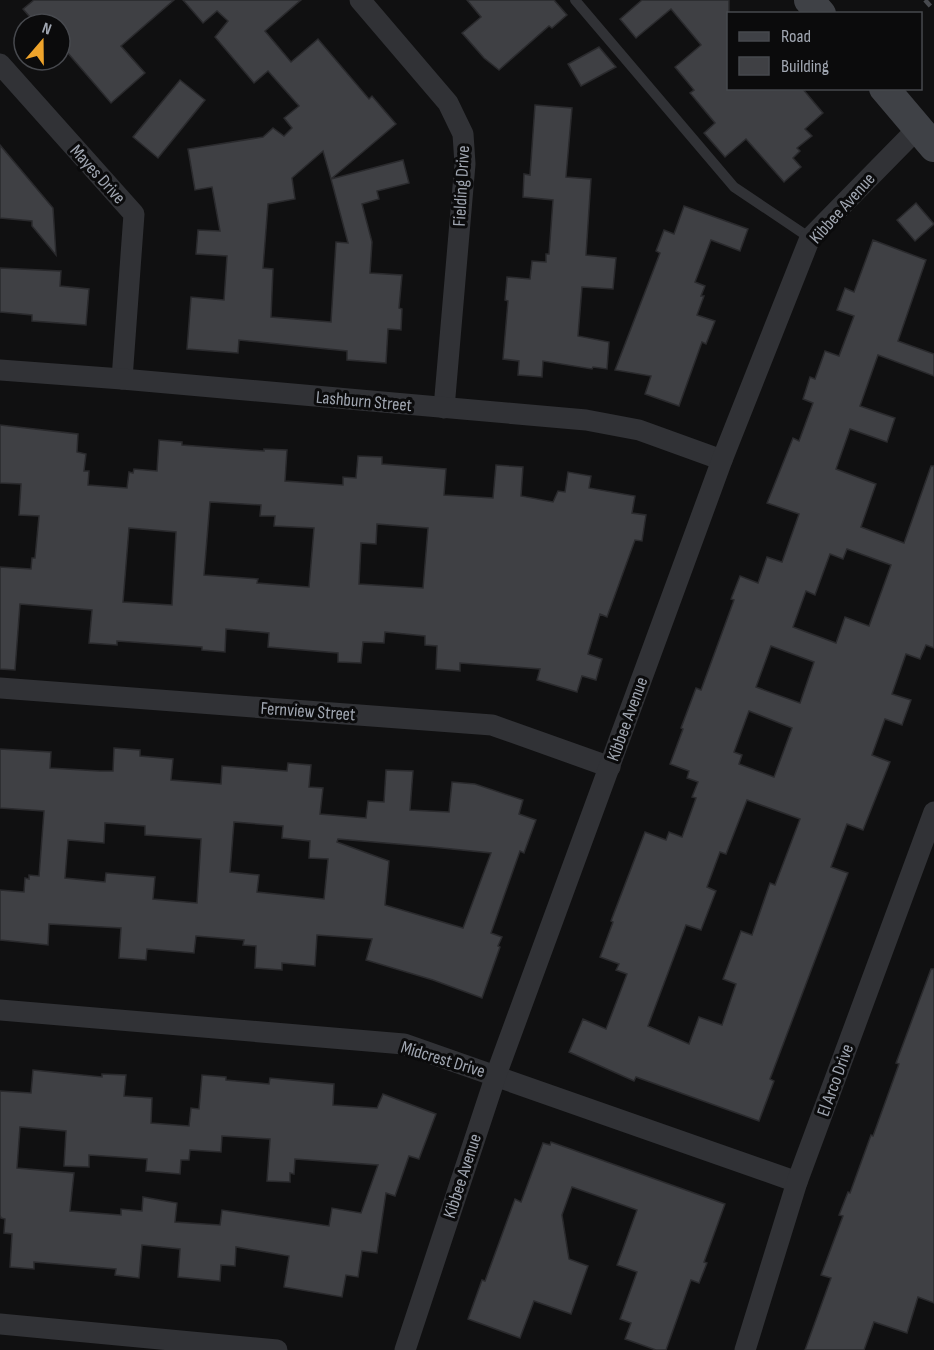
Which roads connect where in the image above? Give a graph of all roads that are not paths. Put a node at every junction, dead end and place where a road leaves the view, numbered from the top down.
1 (360, 0) edge
2 (574, 0) edge
3 (809, 0) edge
4 (819, 12) edge
5 (0, 64) edge
6 (886, 90) edge
7 (926, 138) edge
8 (810, 238) junction
9 (0, 370) edge
10 (122, 379) junction
11 (444, 408) junction
12 (722, 460) junction
13 (0, 688) edge
14 (610, 767) junction
15 (934, 812) edge
16 (0, 1010) edge
17 (496, 1076) junction
18 (797, 1182) junction
19 (0, 1324) edge
20 (277, 1350) edge
21 (405, 1350) edge
22 (745, 1350) edge

1 - 11 street, Fielding Drive
2 - 8 lane
3 - 4 main road
5 - 10 street, Mayes Drive
6 - 7 main road
7 - 8 street, Kibbee Avenue
8 - 12 street, Kibbee Avenue
9 - 10 street, Lashburn Street
10 - 11 street, Lashburn Street
11 - 12 street, Lashburn Street
12 - 14 street, Kibbee Avenue
13 - 14 street, Fernview Street
14 - 17 street, Kibbee Avenue
15 - 18 street, El Arco Drive
16 - 17 street, Midcrest Drive
17 - 18 street, Midcrest Drive
17 - 21 street, Kibbee Avenue
18 - 22 street, El Arco Drive
19 - 20 street

